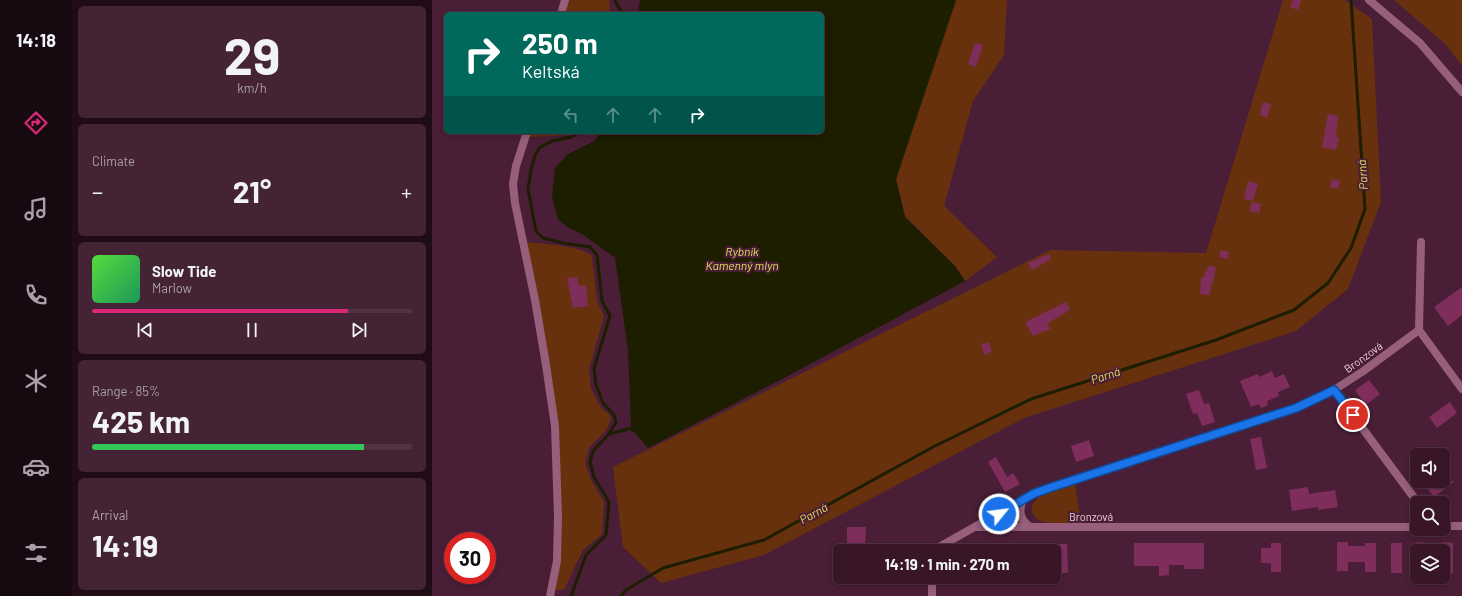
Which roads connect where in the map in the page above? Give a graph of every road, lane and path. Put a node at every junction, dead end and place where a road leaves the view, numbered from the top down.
1 (565, 0) edge
2 (1369, 0) edge
3 (562, 12) edge
4 (1462, 92) edge
5 (526, 134) edge
6 (1421, 242) dead end
7 (1419, 330) junction
8 (1462, 389) edge
9 (1334, 390) junction
10 (1413, 496) edge
11 (1023, 500) junction
12 (1030, 526) junction
13 (1410, 526) edge
14 (1450, 526) edge
15 (1462, 526) edge
16 (975, 527) junction
17 (945, 544) edge
18 (932, 584) edge
19 (550, 596) edge
20 (932, 596) edge

1 - 3 street
2 - 4 street
5 - 19 street
6 - 7 street
7 - 8 street
7 - 9 street, Bronzová
9 - 10 street
9 - 11 street, Bronzová
11 - 12 street
11 - 16 street, Bronzová
12 - 13 street, Bronzová
12 - 16 street, Bronzová
14 - 15 street
16 - 17 street, Bronzová
18 - 20 street

